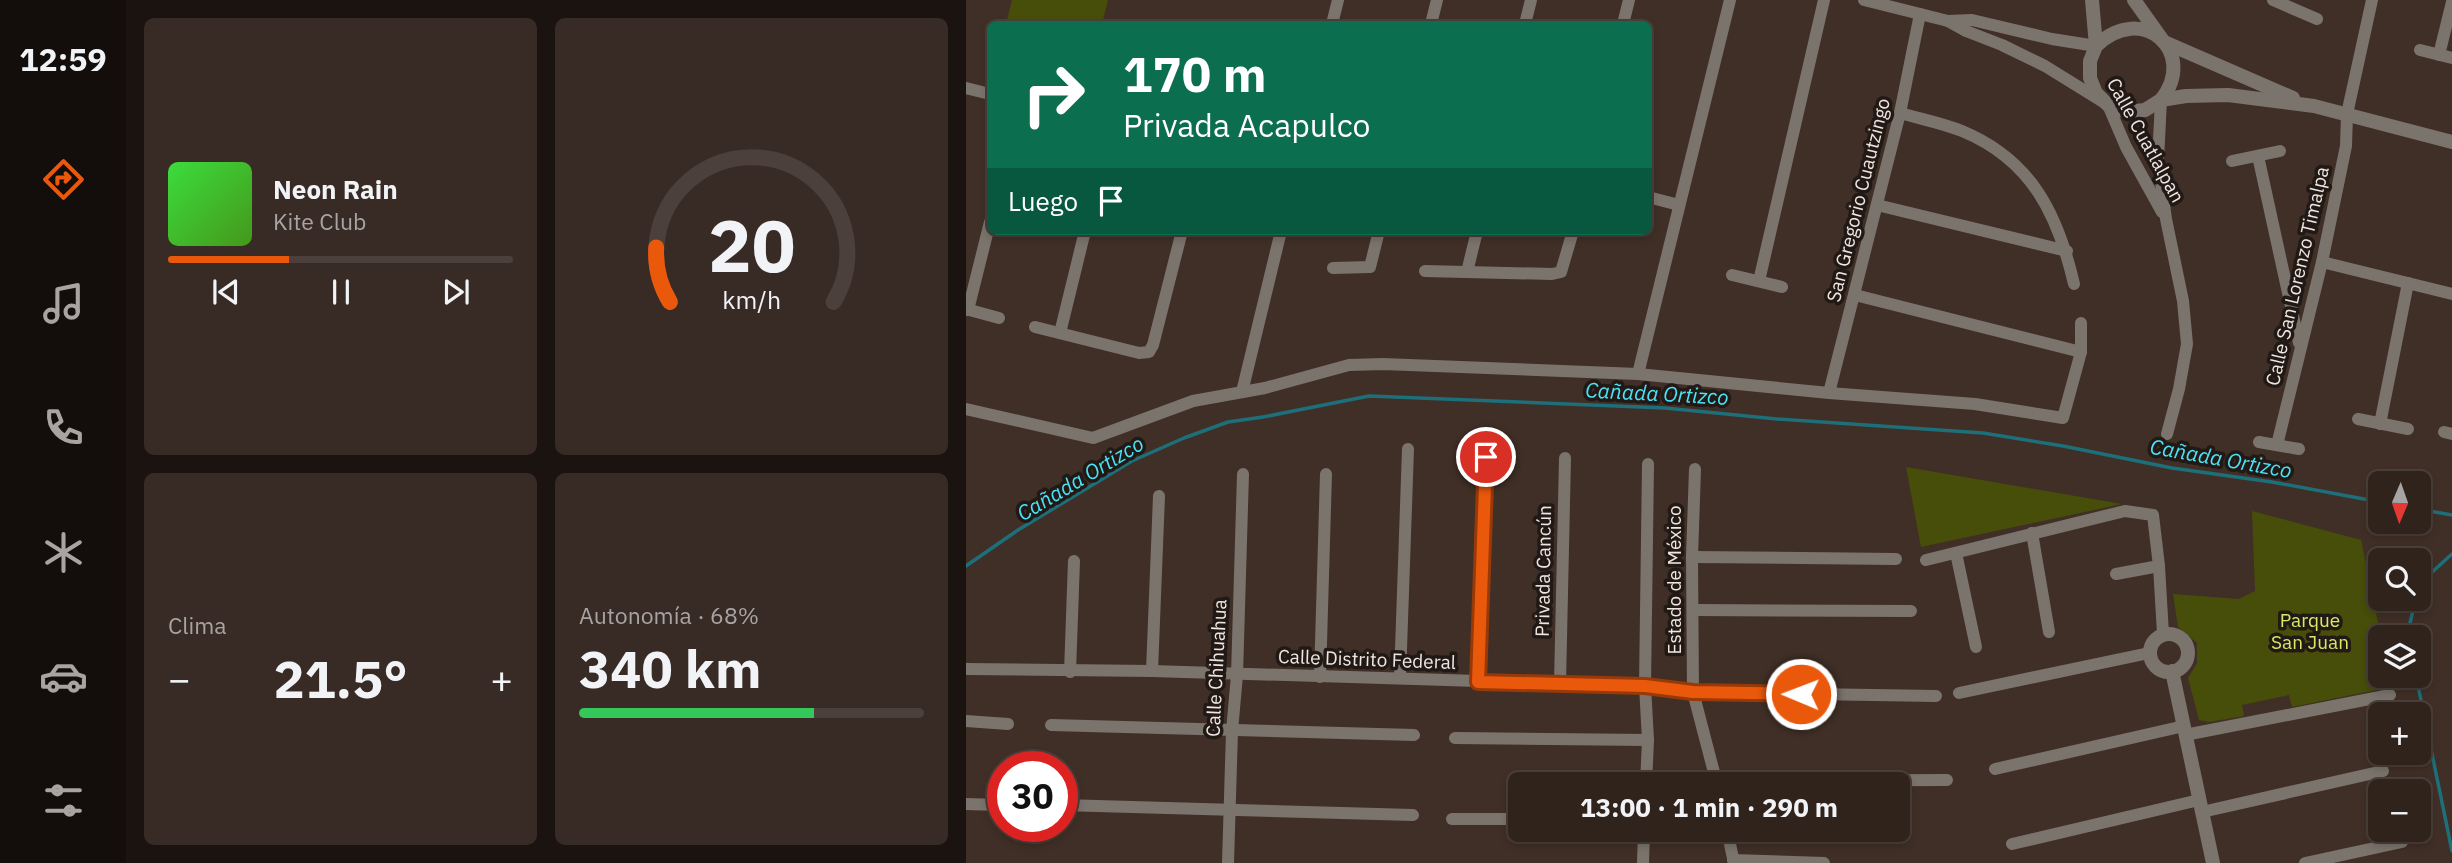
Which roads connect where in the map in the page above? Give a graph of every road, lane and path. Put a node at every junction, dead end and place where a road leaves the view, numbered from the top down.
1 (1338, 0) edge
2 (1437, 0) edge
3 (1531, 0) edge
4 (1629, 0) edge
5 (1730, 0) edge
6 (1824, 0) edge
7 (1864, 0) edge
8 (2092, 0) edge
9 (2134, 0) edge
10 (2273, 0) edge
11 (2372, 0) edge
12 (2452, 2) edge
13 (2300, 6) edge
14 (1920, 14) junction
15 (2317, 19) dead end
16 (1333, 21) edge
17 (1433, 21) edge
18 (1526, 21) edge
19 (1624, 21) edge
20 (1948, 21) junction
21 (2164, 42) junction
22 (2096, 46) junction
23 (2420, 50) dead end
24 (2446, 56) edge
25 (966, 88) edge
26 (987, 93) edge
27 (2161, 100) junction
28 (2108, 105) junction
29 (2314, 106) junction
30 (1900, 113) junction
31 (2347, 114) junction
32 (2452, 142) edge
33 (2280, 151) dead end
34 (2258, 156) junction
35 (2232, 161) dead end
36 (1652, 198) edge
37 (1679, 205) junction
38 (1878, 205) junction
39 (2166, 219) junction
40 (987, 233) edge
41 (1084, 235) edge
42 (1181, 235) edge
43 (1280, 235) edge
44 (1378, 235) edge
45 (1476, 235) edge
46 (1572, 235) edge
47 (2067, 251) junction
48 (2322, 261) junction
49 (1333, 268) dead end
50 (1425, 271) dead end
51 (1467, 272) junction
52 (1732, 275) dead end
53 (1759, 281) junction
54 (2408, 283) junction
55 (2074, 284) dead end
56 (1782, 287) dead end
57 (2452, 294) edge
58 (1855, 295) junction
59 (967, 310) edge
60 (999, 318) dead end
61 (2081, 323) dead end
62 (1035, 327) dead end
63 (1060, 333) junction
64 (2300, 349) junction
65 (2081, 352) junction
66 (1638, 374) junction
67 (1242, 392) junction
68 (1829, 393) junction
69 (966, 409) edge
70 (2358, 419) dead end
71 (2380, 424) junction
72 (2408, 429) dead end
73 (2167, 434) dead end
74 (2259, 442) dead end
75 (2277, 445) junction
76 (1408, 449) dead end
77 (2299, 449) dead end
78 (1486, 457) dead end
79 (1565, 458) dead end
80 (1648, 464) dead end
81 (1695, 469) dead end
82 (1243, 474) dead end
83 (1326, 474) dead end
84 (1159, 496) dead end
85 (2032, 533) junction
86 (1956, 553) junction
87 (1692, 557) junction
88 (1896, 559) dead end
89 (1926, 560) dead end
90 (1074, 561) dead end
91 (2159, 566) junction
92 (2116, 574) dead end
93 (1693, 610) junction
94 (1911, 611) dead end
95 (2049, 632) dead end
96 (2163, 634) junction
97 (1976, 648) dead end
98 (2149, 653) junction
99 (966, 669) edge
100 (1152, 671) junction
101 (2172, 671) junction
102 (1070, 672) junction
103 (1237, 675) junction
104 (1320, 677) junction
105 (1400, 678) junction
106 (1478, 682) junction
107 (1560, 684) junction
108 (1645, 686) junction
109 (1693, 692) junction
110 (1959, 693) dead end
111 (2390, 695) dead end
112 (1936, 696) dead end
113 (966, 721) edge
114 (1008, 723) dead end
115 (1051, 725) dead end
116 (1232, 731) junction
117 (2185, 731) junction
118 (1415, 734) dead end
119 (1455, 738) dead end
120 (1648, 740) junction
121 (1995, 769) dead end
122 (2383, 771) dead end
123 (1647, 772) edge
124 (1714, 772) edge
125 (1910, 780) edge
126 (1947, 780) dead end
127 (966, 804) edge
128 (987, 805) edge
129 (1078, 806) edge
130 (2201, 806) junction
131 (1230, 811) junction
132 (1413, 815) dead end
133 (1452, 819) dead end
134 (1508, 819) edge
135 (1644, 842) edge
136 (1729, 842) edge
137 (2402, 842) dead end
138 (2012, 844) dead end
139 (1733, 861) edge
140 (1228, 863) edge
141 (1643, 863) edge
142 (1824, 863) edge
143 (2213, 863) edge
144 (2305, 863) edge

1 - 16 street
2 - 17 street
3 - 18 street
4 - 19 street
5 - 37 street
6 - 53 street
7 - 14 street
8 - 22 street, Calle Cuatlalpan
9 - 21 street
10 - 13 street
11 - 31 street, Calle San Lorenzo Timalpa
12 - 24 street
13 - 15 street
14 - 20 street
14 - 30 street, San Gregorio Cuautzingo
20 - 22 street
20 - 28 street
21 - 22 street
21 - 27 street, Calle Cuatlalpan
21 - 29 street
22 - 28 street, Calle Cuatlalpan
23 - 24 street
25 - 26 street
27 - 28 street
27 - 29 street
27 - 39 street, Calle Cuatlalpan
28 - 39 street, Calle Cuatlalpan
29 - 31 street
30 - 38 street, San Gregorio Cuautzingo
30 - 47 street
31 - 32 street
31 - 48 street, Calle San Lorenzo Timalpa
33 - 34 street
34 - 35 street
34 - 64 street
36 - 37 street
37 - 66 street
38 - 47 street
38 - 58 street, San Gregorio Cuautzingo
39 - 73 street
40 - 59 street
41 - 63 street
42 - 63 street
43 - 67 street
44 - 49 street
45 - 51 street
46 - 51 street
47 - 55 street
48 - 54 street
48 - 64 street, Calle San Lorenzo Timalpa
50 - 51 street
52 - 53 street
53 - 56 street
54 - 57 street
54 - 71 street
58 - 65 street
58 - 68 street, San Gregorio Cuautzingo
59 - 60 street
61 - 65 street
62 - 63 street
64 - 75 street, Calle San Lorenzo Timalpa
65 - 68 street
66 - 67 street
66 - 68 street
67 - 69 street
70 - 71 street
71 - 72 street
74 - 75 street
75 - 77 street
76 - 105 street
78 - 106 street
79 - 107 street, Privada Cancún
80 - 108 street
81 - 87 street, Estado de México
82 - 103 street, Calle Chihuahua
83 - 104 street
84 - 100 street
85 - 86 street
85 - 91 street
85 - 95 street
86 - 89 street
86 - 97 street
87 - 88 street
87 - 93 street, Estado de México
90 - 102 street
91 - 92 street
91 - 96 street
93 - 94 street
93 - 109 street, Estado de México
96 - 98 street
96 - 101 street
98 - 101 street
98 - 110 street
99 - 102 street, Calle Distrito Federal
100 - 102 street, Calle Distrito Federal
100 - 103 street, Calle Distrito Federal
101 - 117 street
103 - 104 street, Calle Distrito Federal
103 - 116 street, Calle Chihuahua
104 - 105 street, Calle Distrito Federal
105 - 106 street, Calle Distrito Federal
106 - 107 street, Calle Distrito Federal
107 - 108 street, Calle Distrito Federal
108 - 109 street, Calle Distrito Federal
108 - 120 street
109 - 112 street, Calle Distrito Federal
109 - 124 street, Estado de México
111 - 117 street
113 - 114 street
115 - 116 street
116 - 118 street
116 - 131 street, Calle Chihuahua
117 - 121 street
117 - 130 street
119 - 120 street
120 - 123 street
122 - 130 street
125 - 126 street
127 - 128 street
129 - 131 street
130 - 138 street
130 - 143 street
131 - 132 street
131 - 140 street, Calle Chihuahua
133 - 134 street
135 - 141 street
136 - 139 street
137 - 144 street
139 - 142 street

